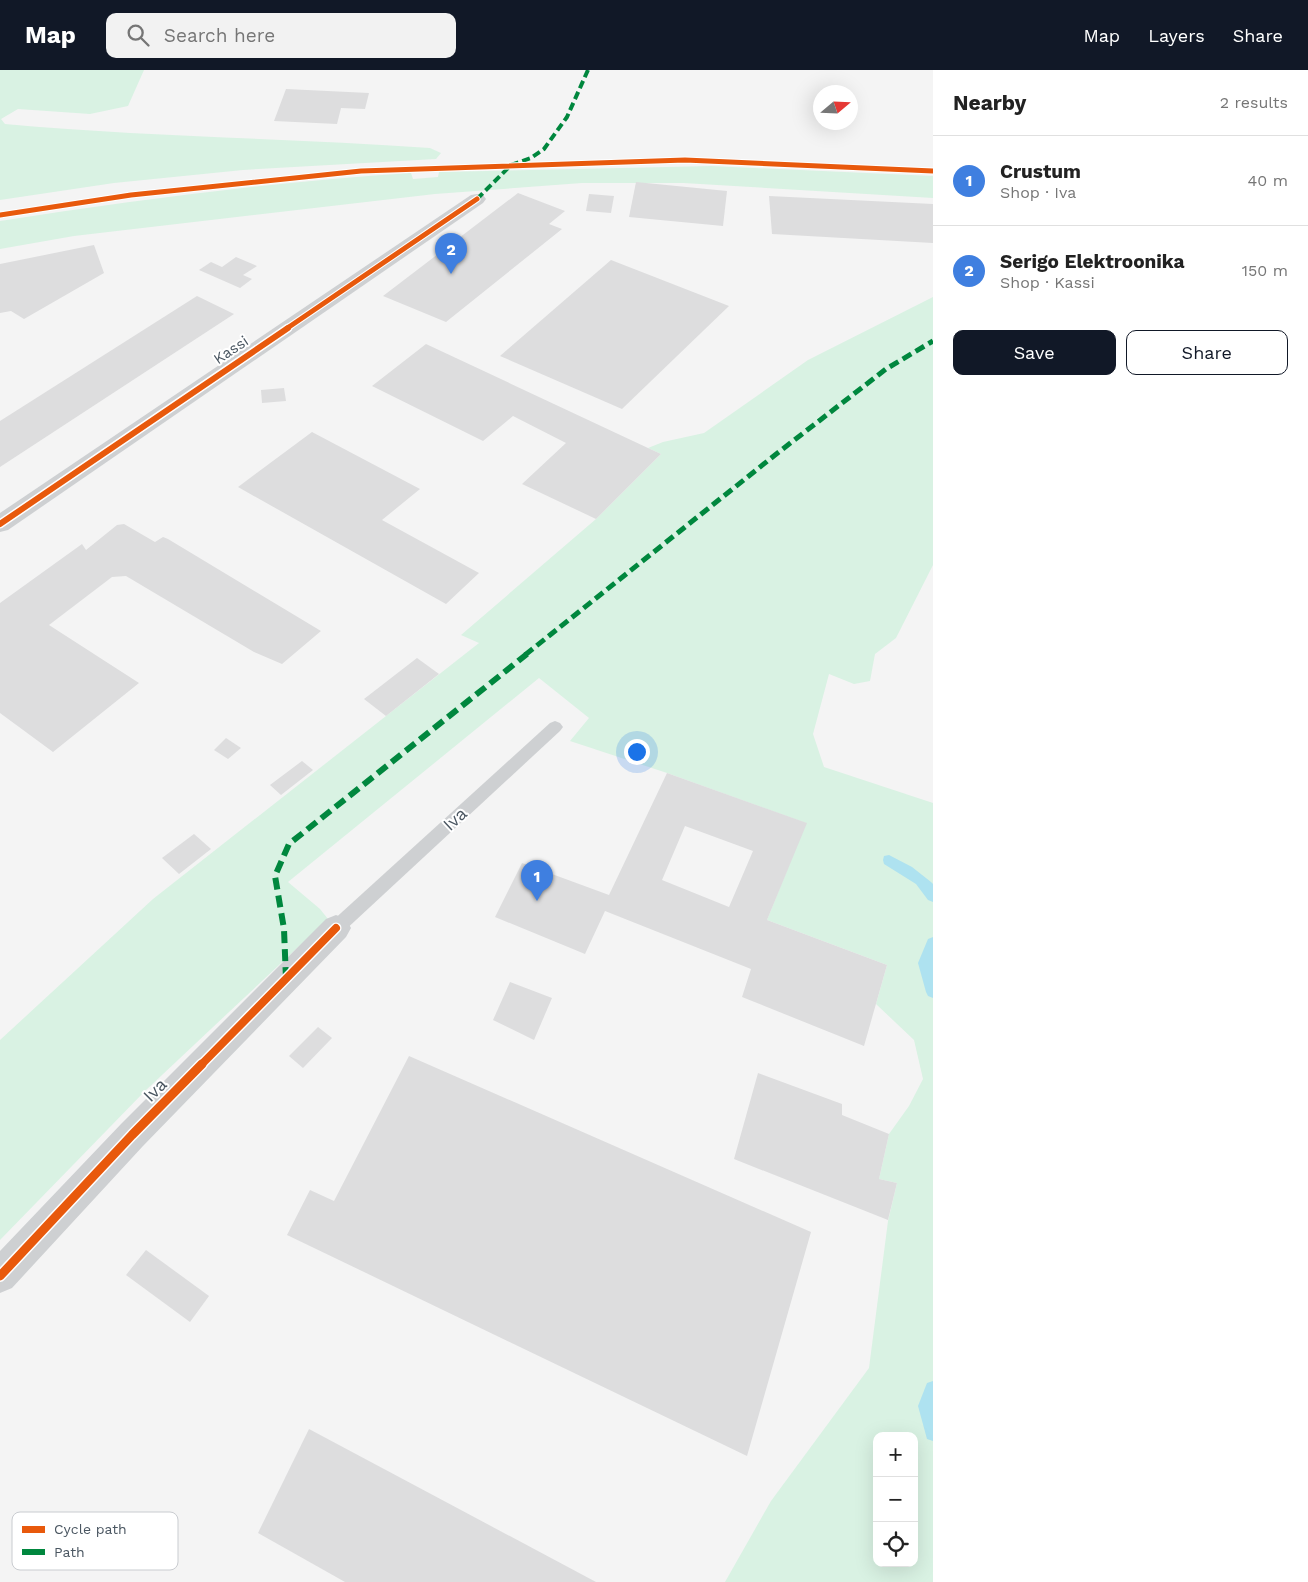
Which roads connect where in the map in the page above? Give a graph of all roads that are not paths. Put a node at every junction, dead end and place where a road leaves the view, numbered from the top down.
1 (477, 199) dead end
2 (0, 524) edge
3 (555, 727) dead end
4 (336, 928) joint
5 (0, 1276) edge

1 - 2 street, Kassi
3 - 4 lane, Iva
4 - 5 street, Iva

